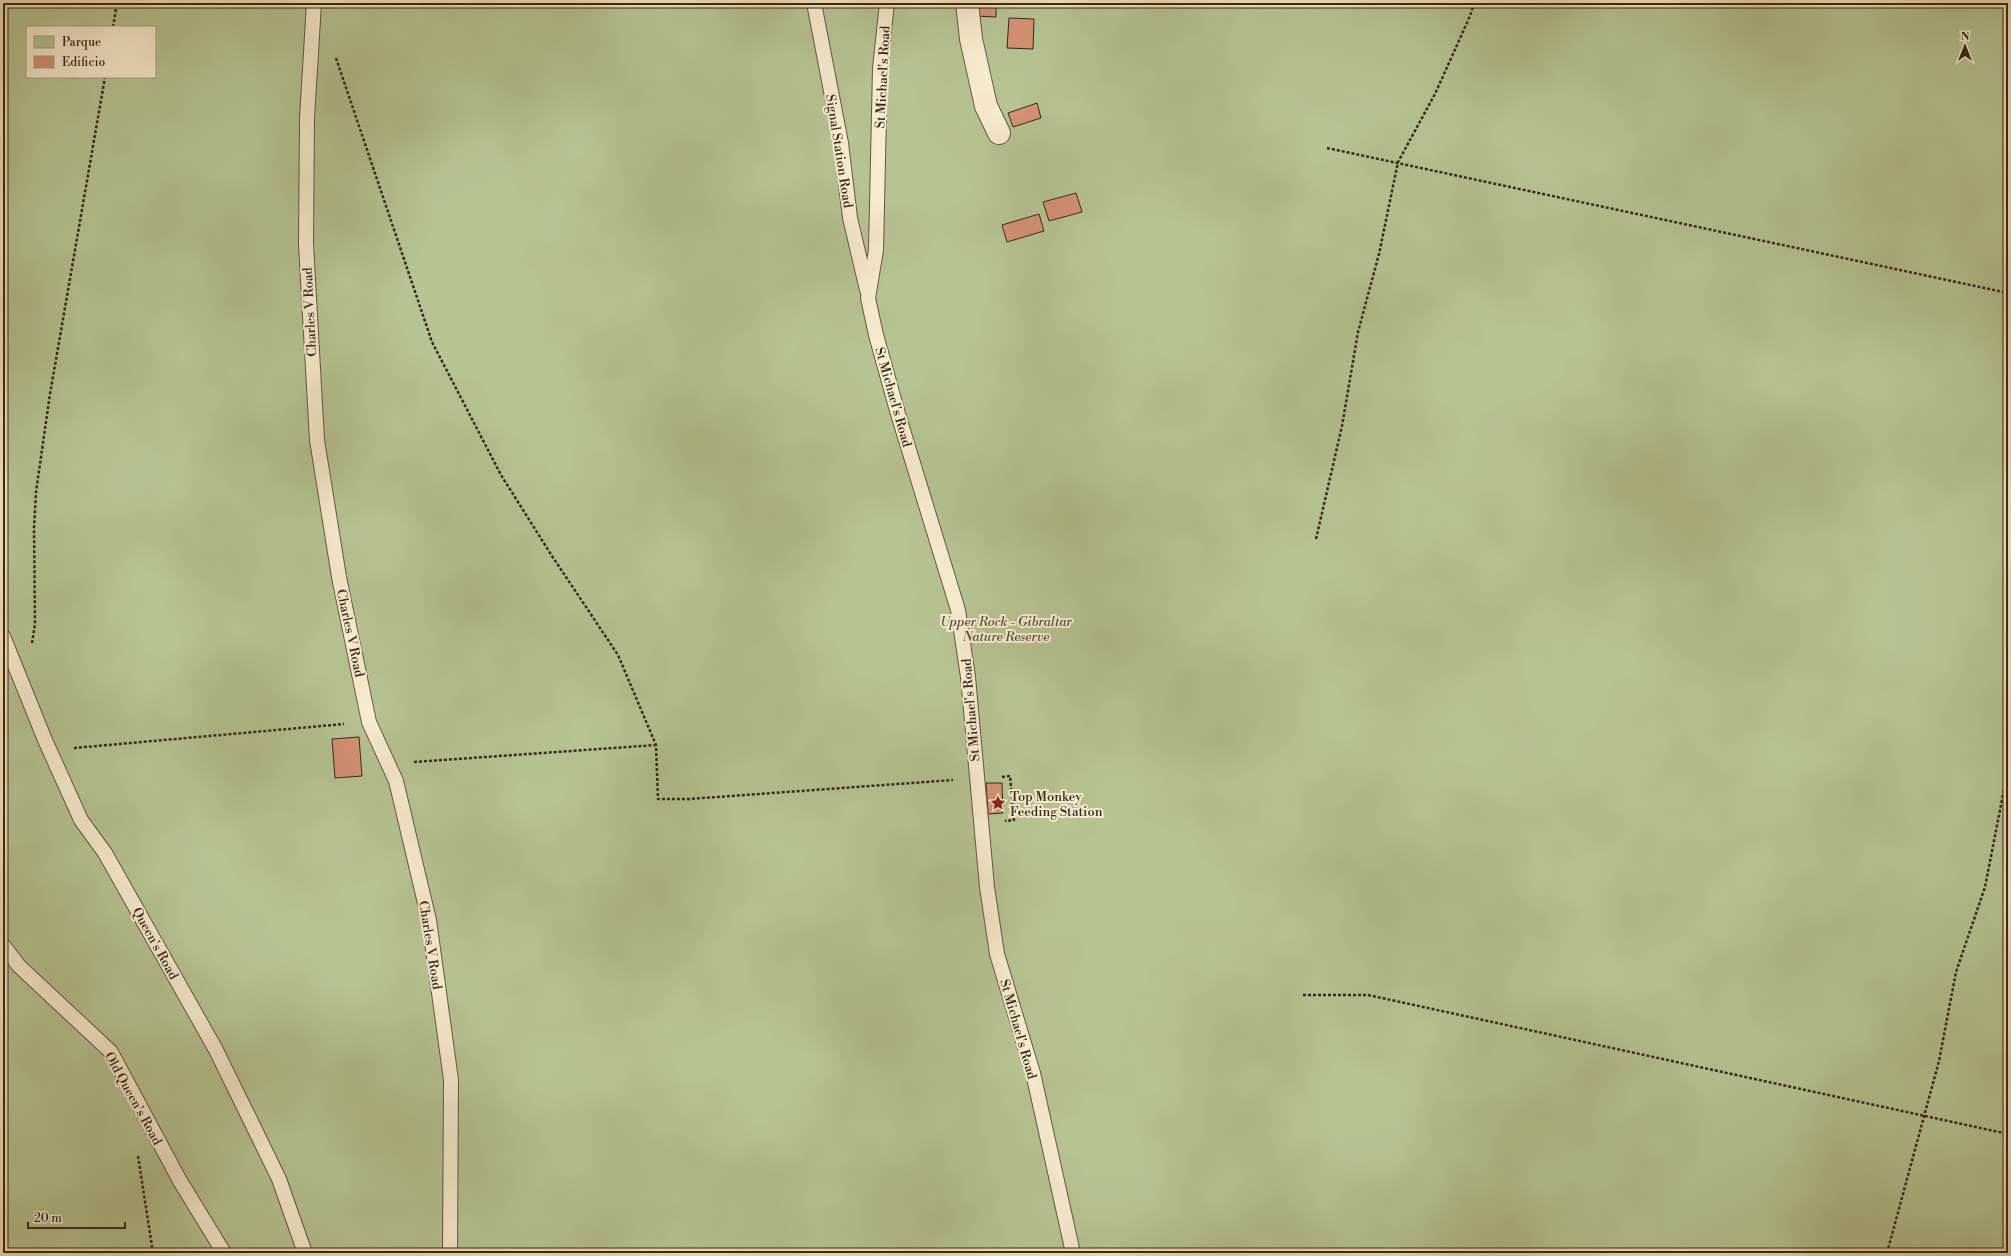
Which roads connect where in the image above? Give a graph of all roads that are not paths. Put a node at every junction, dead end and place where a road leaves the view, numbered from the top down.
1 (314, 3) edge
2 (814, 3) edge
3 (887, 3) edge
4 (967, 3) edge
5 (999, 133) dead end
6 (868, 298) junction
7 (3, 636) edge
8 (3, 945) edge
9 (224, 1253) edge
10 (305, 1253) edge
11 (450, 1253) edge
12 (1073, 1253) edge

1 - 11 lane, Charles V Road
2 - 6 lane, Signal Station Road
3 - 6 lane, St Michael's Road
4 - 5 street
6 - 12 lane, St Michael's Road
7 - 10 lane, Queen's Road
8 - 9 lane, Old Queen's Road

